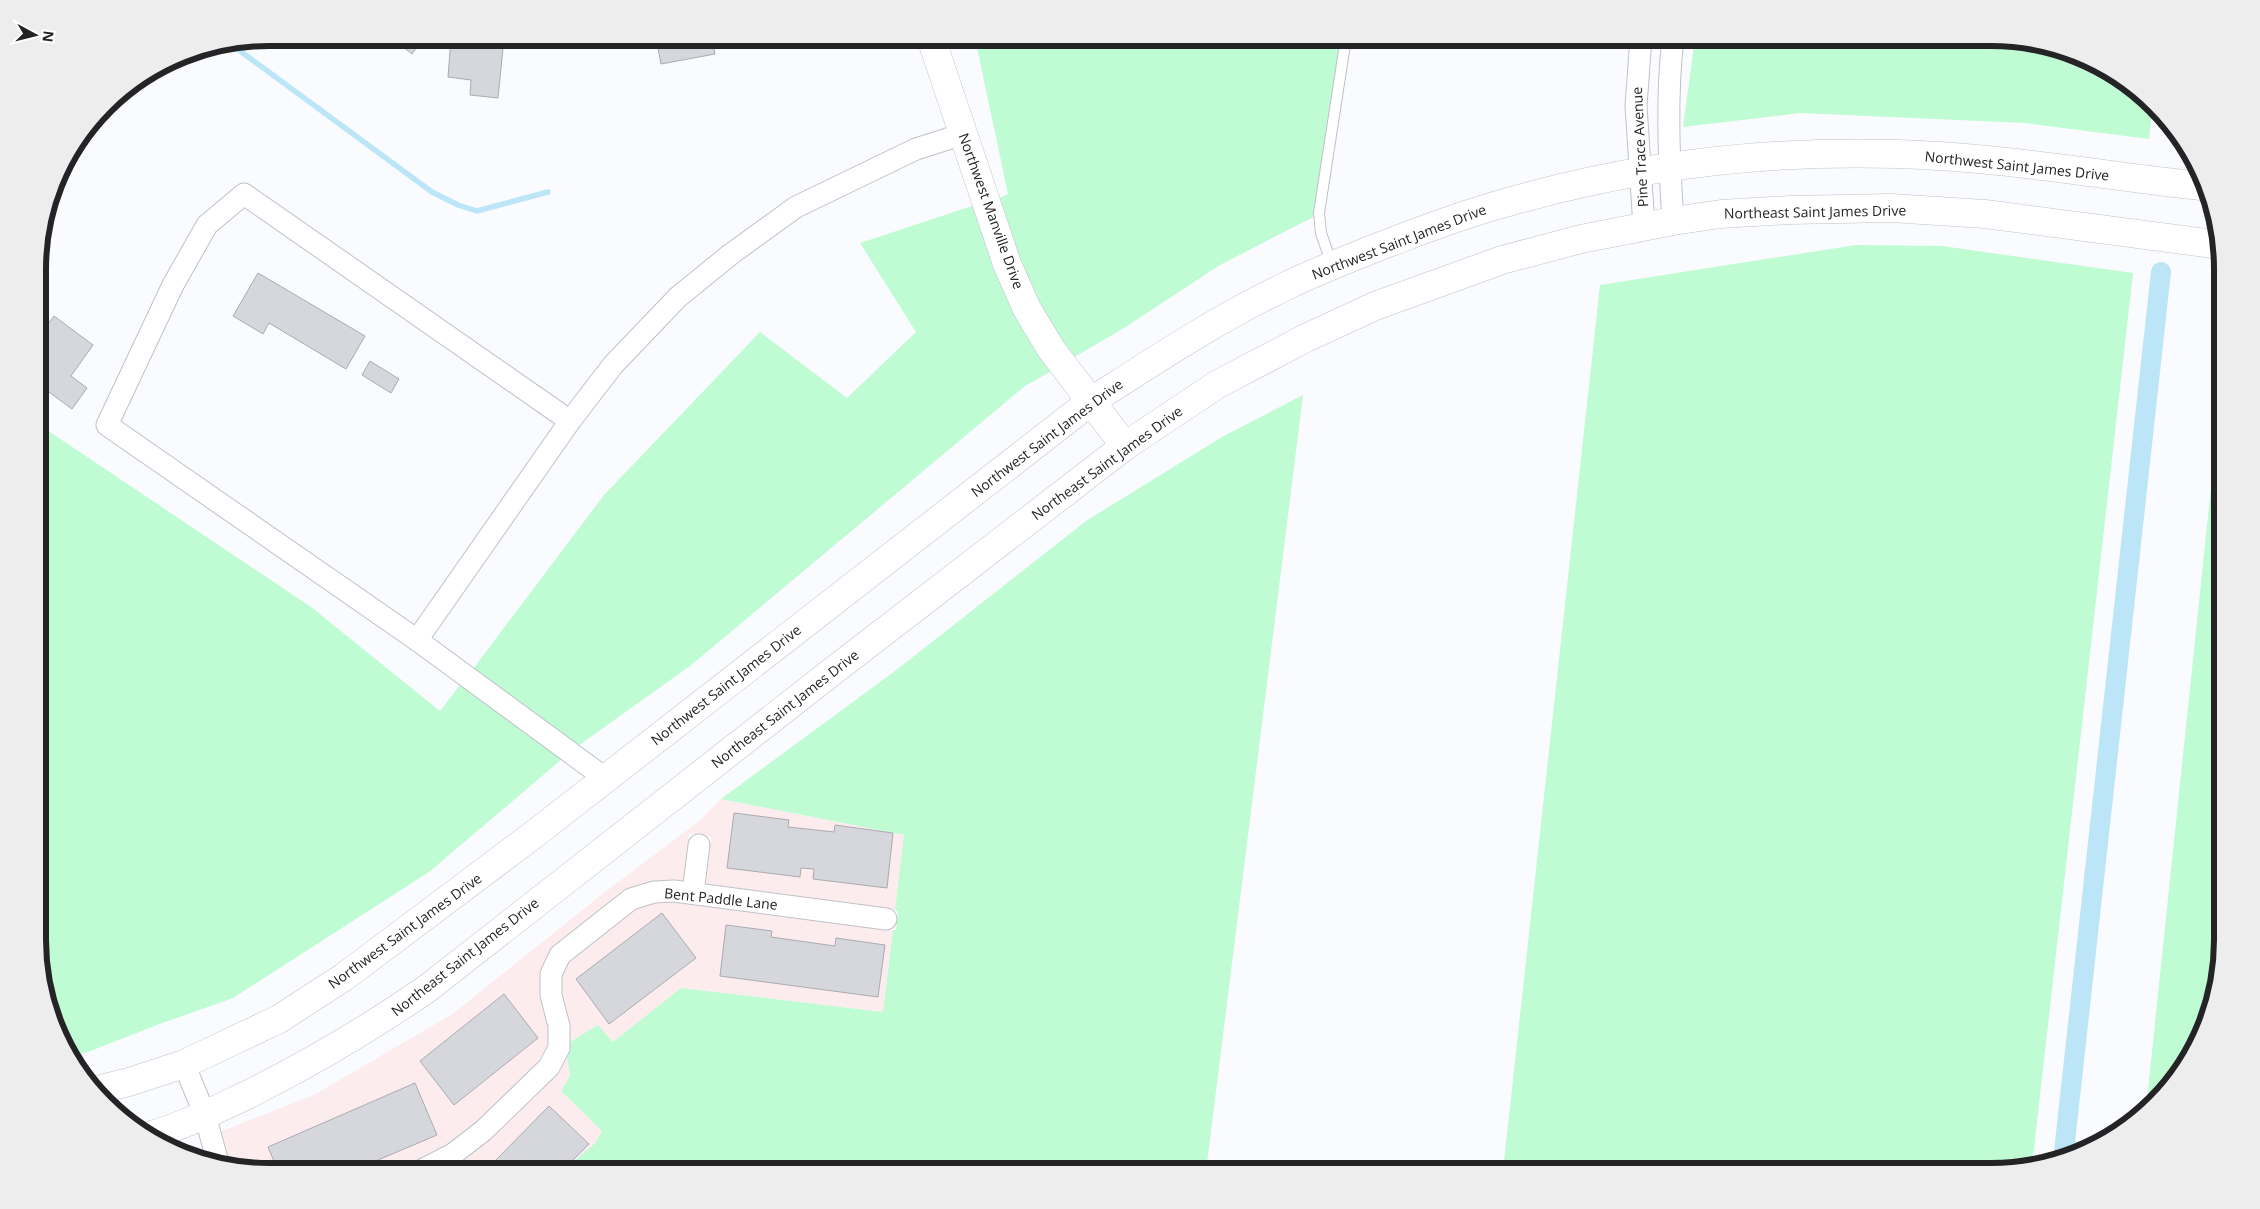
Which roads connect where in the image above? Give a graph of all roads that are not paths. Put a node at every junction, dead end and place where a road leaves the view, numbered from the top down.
1 (934, 46) edge
2 (1345, 46) edge
3 (1641, 46) edge
4 (1672, 46) edge
5 (963, 134) junction
6 (1670, 167) junction
7 (1639, 172) junction
8 (2198, 186) edge
9 (1673, 220) junction
10 (1644, 226) junction
11 (2212, 244) edge
12 (1332, 266) junction
13 (1090, 402) junction
14 (570, 421) junction
15 (1125, 446) junction
16 (417, 640) junction
17 (605, 778) junction
18 (699, 845) dead end
19 (693, 893) junction
20 (886, 919) dead end
21 (184, 1064) junction
22 (103, 1088) edge
23 (204, 1115) junction
24 (158, 1133) edge
25 (216, 1156) edge
26 (436, 1163) edge

1 - 5 main road, Northwest Manville Drive
2 - 12 lane
3 - 7 street, Pine Trace Avenue
4 - 6 street, Pine Trace Avenue
5 - 13 main road, Northwest Manville Drive
5 - 14 street
6 - 7 main road, Northwest Saint James Drive
6 - 8 main road, Northwest Saint James Drive
6 - 9 street, Pine Trace Avenue
7 - 10 street, Pine Trace Avenue
7 - 12 main road, Northwest Saint James Drive
9 - 10 main road, Northeast Saint James Drive
9 - 11 main road, Northeast Saint James Drive
10 - 15 main road, Northeast Saint James Drive
12 - 13 main road, Northwest Saint James Drive
13 - 15 main road, Northwest Manville Drive
13 - 17 main road, Northwest Saint James Drive
14 - 16 street
14 - 16 street
15 - 23 main road, Northeast Saint James Drive
16 - 17 street
17 - 21 main road, Northwest Saint James Drive
18 - 19 street
19 - 20 street, Bent Paddle Lane
19 - 26 street, Bent Paddle Lane
21 - 22 main road, Northwest Saint James Drive
21 - 23 street
23 - 24 main road, Northeast Saint James Drive
23 - 25 street

